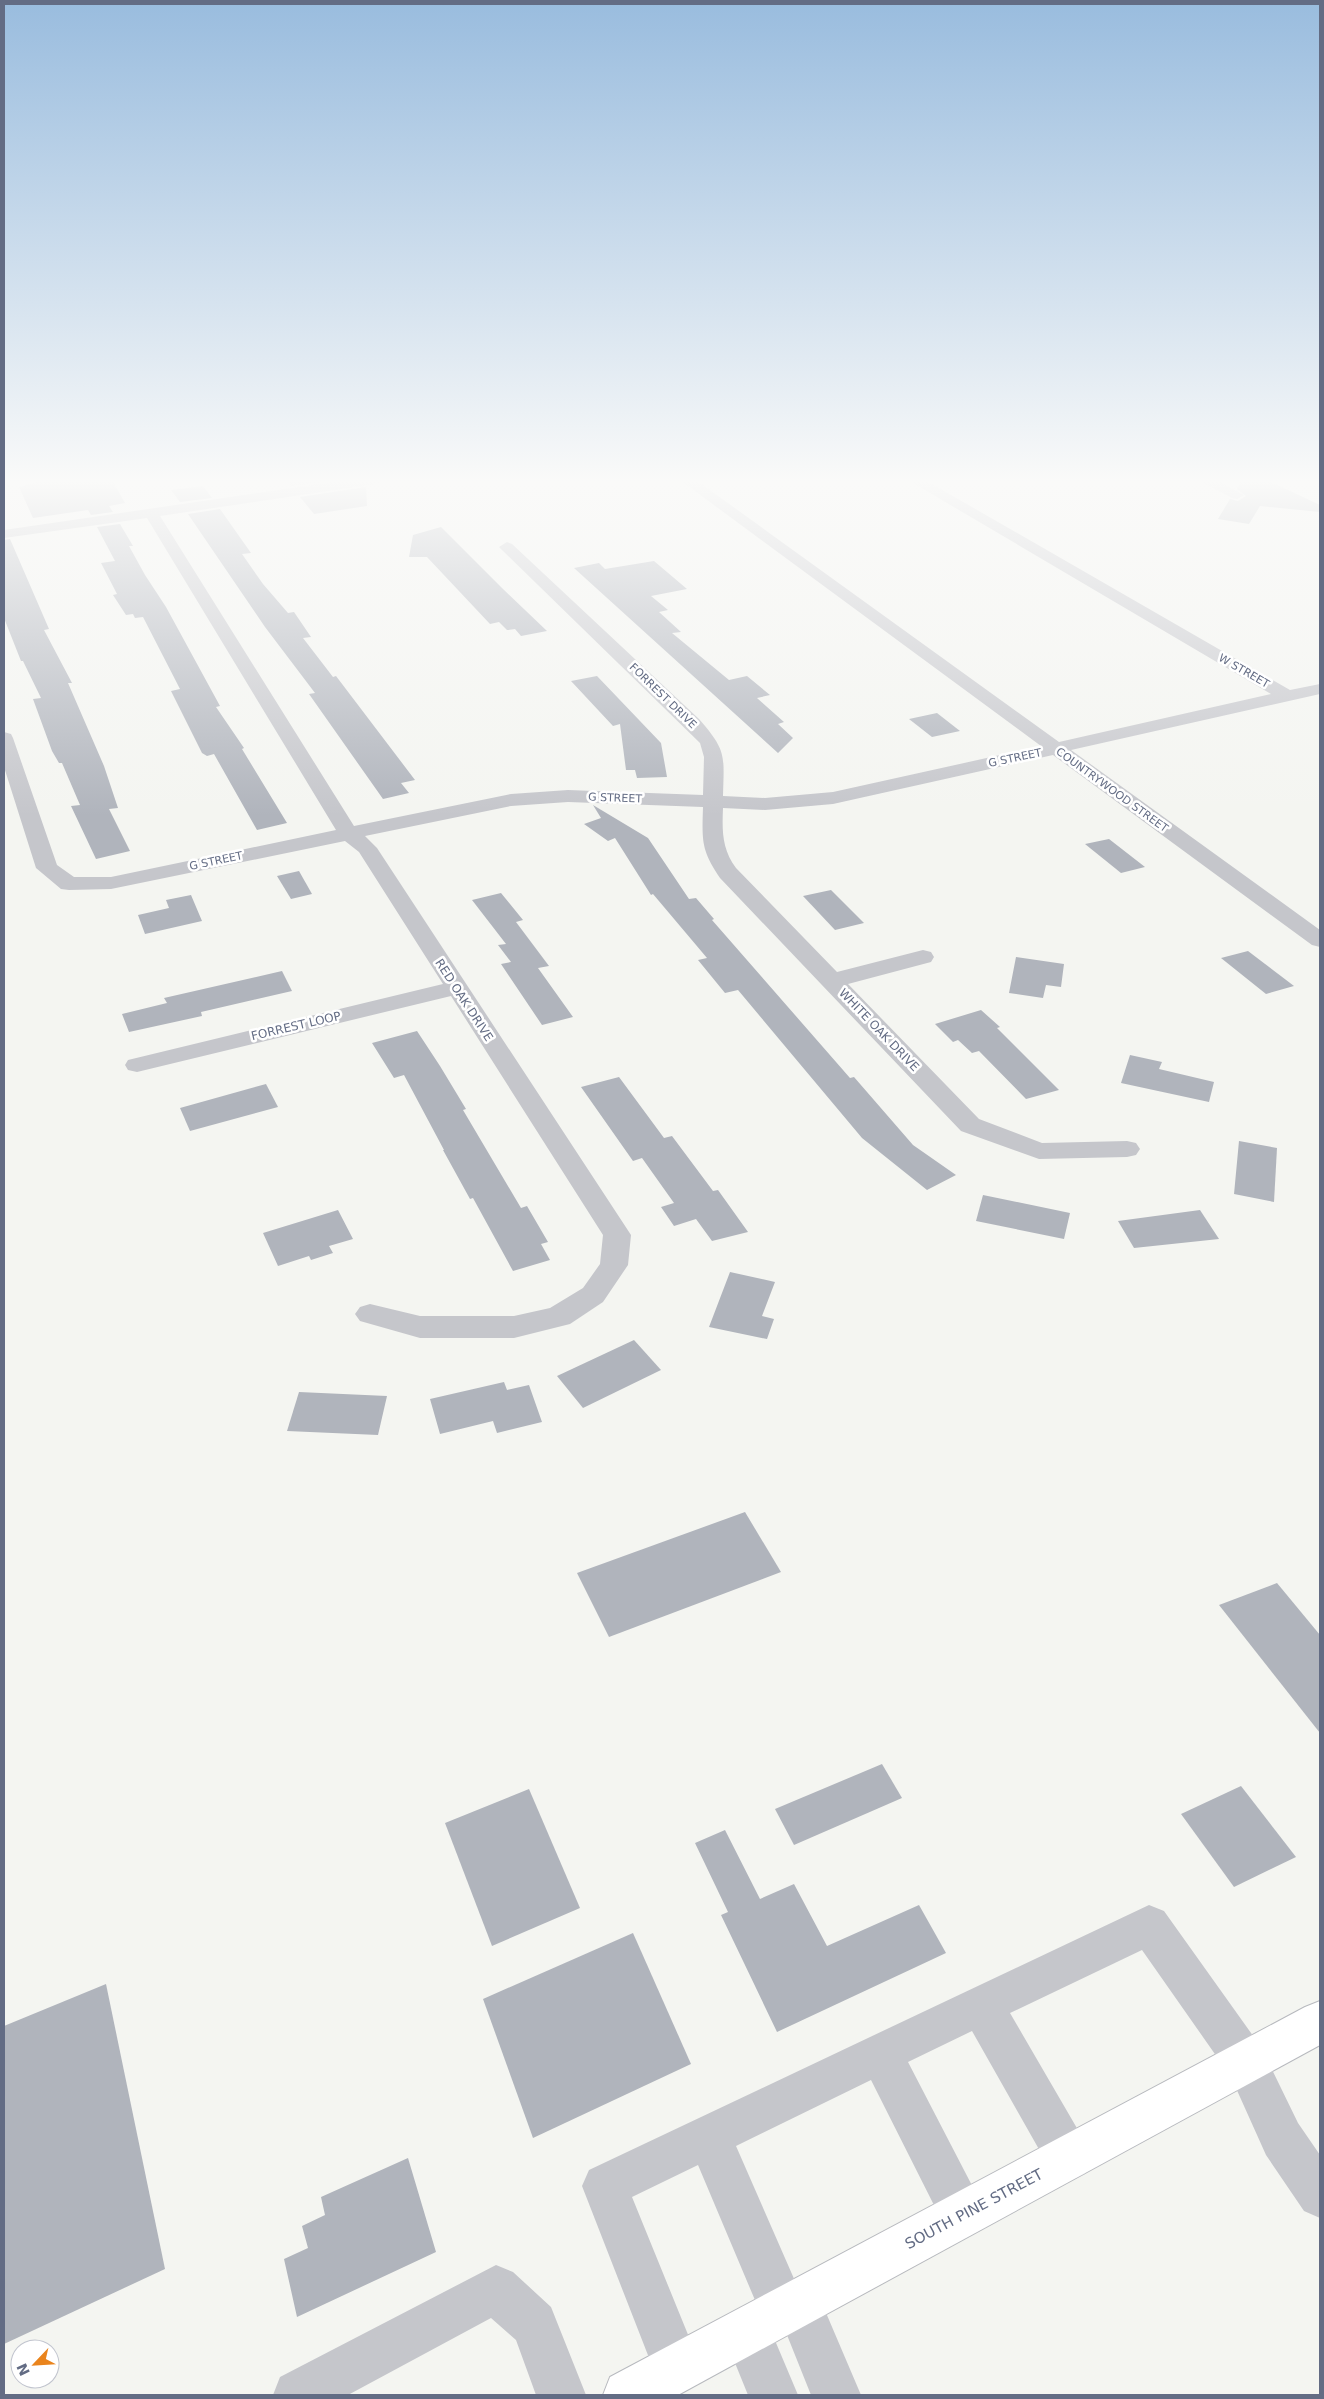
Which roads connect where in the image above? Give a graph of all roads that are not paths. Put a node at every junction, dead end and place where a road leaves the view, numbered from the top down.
1 (200, 592) edge
2 (554, 592) edge
3 (841, 592) edge
4 (1107, 592) edge
5 (1320, 689) edge
6 (1286, 696) junction
7 (4, 738) edge
8 (1056, 749) junction
9 (711, 802) junction
10 (349, 834) junction
11 (1320, 940) edge
12 (923, 957) dead end
13 (830, 980) junction
14 (456, 988) junction
15 (137, 1064) dead end
16 (1127, 1149) dead end
17 (370, 1314) dead end
18 (980, 2005) junction
19 (1320, 2022) edge
20 (880, 2053) junction
21 (1246, 2062) junction
22 (708, 2136) junction
23 (1069, 2158) junction
24 (1320, 2194) edge
25 (963, 2215) junction
26 (776, 2316) junction
27 (677, 2369) junction
28 (298, 2395) edge
29 (562, 2395) edge
30 (628, 2395) edge
31 (773, 2395) edge
32 (836, 2395) edge

1 - 10 street, RED OAK DRIVE
2 - 9 street, FORREST DRIVE
3 - 8 street, COUNTRYWOOD STREET
4 - 6 street, W STREET
5 - 6 street, G STREET
6 - 8 street, G STREET
7 - 10 street, G STREET
8 - 9 street, G STREET
8 - 11 street, COUNTRYWOOD STREET
9 - 10 street, G STREET
9 - 13 street, WHITE OAK DRIVE
10 - 14 street, RED OAK DRIVE
12 - 13 street
13 - 16 street, WHITE OAK DRIVE
14 - 15 street, FORREST LOOP
14 - 17 street, RED OAK DRIVE
18 - 20 street
18 - 21 street
18 - 23 street
19 - 21 main road, SOUTH PINE STREET
20 - 22 street
20 - 25 street
21 - 23 main road, SOUTH PINE STREET
21 - 24 street
22 - 26 street
22 - 27 street
23 - 25 main road, SOUTH PINE STREET
25 - 26 main road, SOUTH PINE STREET
26 - 27 main road, SOUTH PINE STREET
26 - 31 street
26 - 32 street
27 - 30 main road, SOUTH PINE STREET
28 - 29 street

